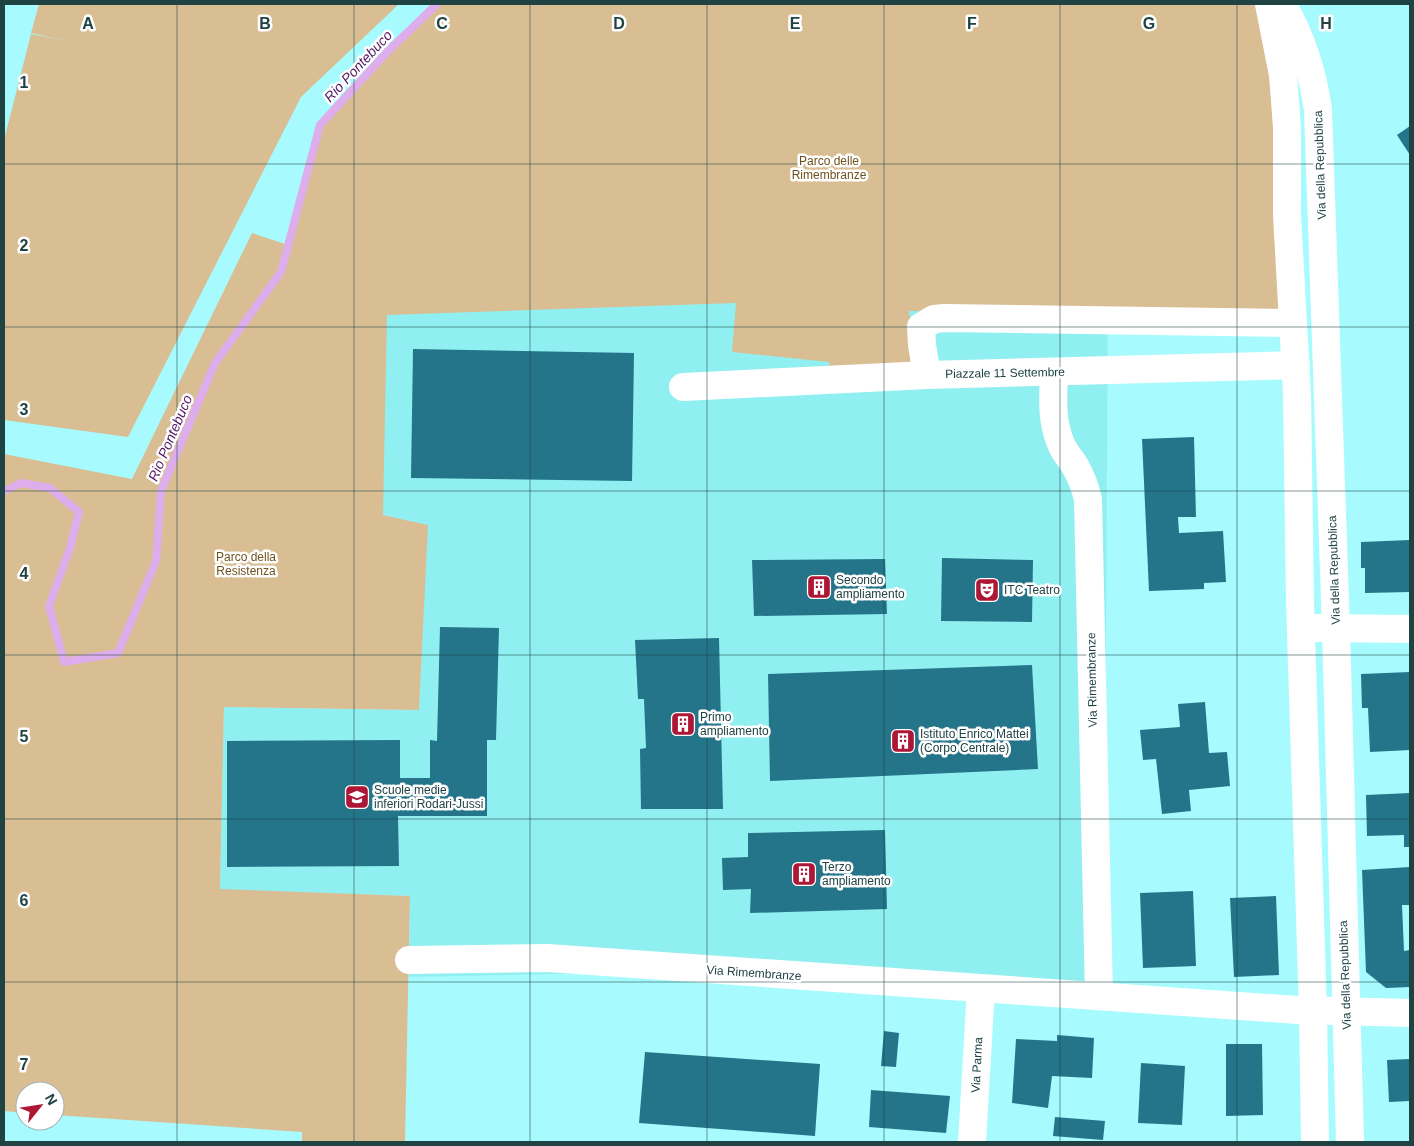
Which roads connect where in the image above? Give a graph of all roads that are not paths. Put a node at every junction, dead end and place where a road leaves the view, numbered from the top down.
1 (1269, 4) edge
2 (1282, 4) edge
3 (1316, 91) junction
4 (1285, 98) junction
5 (1293, 323) junction
6 (1326, 352) junction
7 (1296, 359) junction
8 (1054, 372) junction
9 (927, 375) junction
10 (684, 386) dead end
11 (1300, 628) junction
12 (1336, 629) junction
13 (1410, 629) edge
14 (409, 960) dead end
15 (981, 988) junction
16 (1099, 996) junction
17 (1313, 1011) junction
18 (1345, 1012) junction
19 (1410, 1013) edge
20 (972, 1142) edge
21 (1315, 1142) edge
22 (1350, 1142) edge

1 - 4 street
2 - 3 street, Via della Repubblica
3 - 4 street, Via della Repubblica
3 - 6 street, Via della Repubblica
4 - 5 street
5 - 7 street
5 - 9 street, Piazzale 11 Settembre
6 - 7 street, Piazzale 11 Settembre
6 - 12 street, Via della Repubblica
7 - 8 street, Piazzale 11 Settembre
7 - 11 street
8 - 9 street, Piazzale 11 Settembre
8 - 16 street, Via Rimembranze
9 - 10 street
11 - 12 street
11 - 17 street
12 - 13 street
12 - 18 street, Via della Repubblica
14 - 15 street, Via Rimembranze
15 - 16 street, Via Rimembranze
15 - 20 street, Via Parma
16 - 17 street, Via Rimembranze
17 - 18 street, Via Rimembranze
17 - 21 street
18 - 19 street, Via Rimembranze
18 - 22 street, Via della Repubblica

